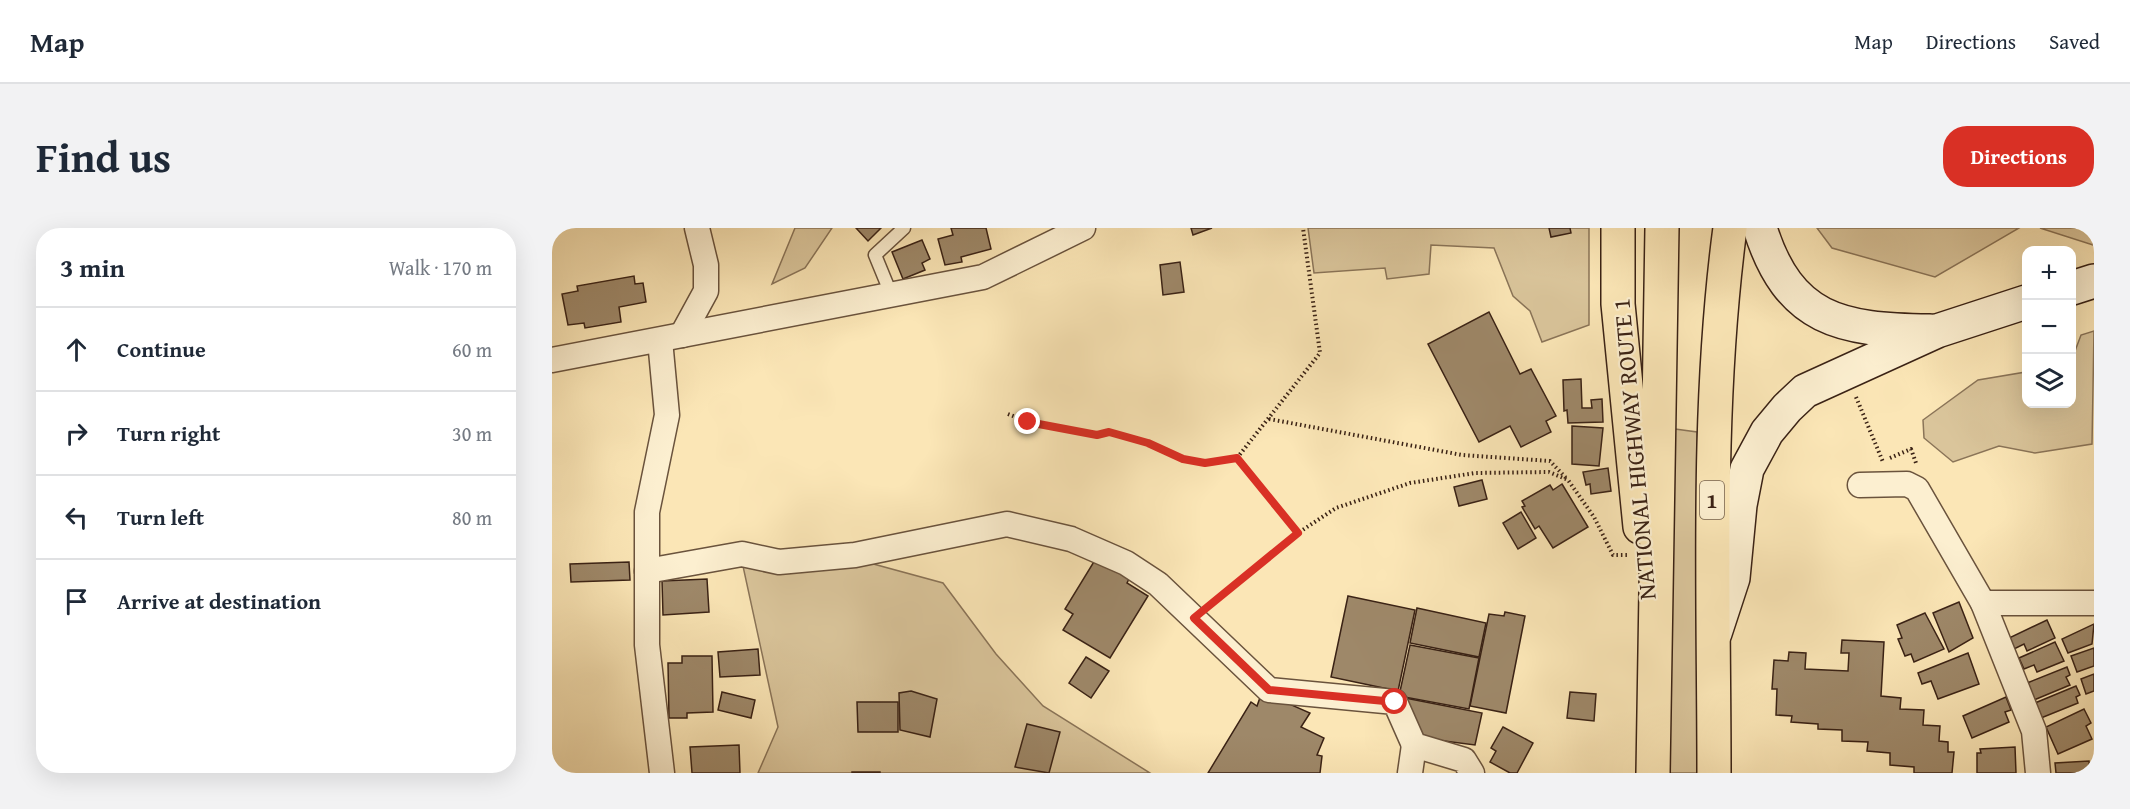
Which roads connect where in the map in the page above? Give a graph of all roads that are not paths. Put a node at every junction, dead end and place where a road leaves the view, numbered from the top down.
1 (697, 228) edge
2 (904, 228) edge
3 (1083, 228) edge
4 (1618, 228) edge
5 (1662, 228) edge
6 (1730, 228) edge
7 (1760, 228) edge
8 (2094, 281) edge
9 (2076, 287) edge
10 (891, 294) junction
11 (2022, 303) edge
12 (1951, 327) junction
13 (671, 337) junction
14 (552, 360) edge
15 (1860, 485) dead end
16 (647, 571) junction
17 (1983, 603) junction
18 (2094, 603) edge
19 (1714, 636) junction
20 (1656, 669) junction
21 (1414, 745) junction
22 (662, 773) edge
23 (1410, 773) edge
24 (1472, 773) edge
25 (1653, 773) edge
26 (1714, 773) edge
27 (2038, 773) edge

1 - 13 street
2 - 10 lane
3 - 10 street
4 - 20 highway, NATIONAL HIGHWAY ROUTE 1
5 - 20 highway, NATIONAL HIGHWAY ROUTE 1
6 - 19 highway, 1
7 - 12 street
8 - 9 street
10 - 13 street
11 - 12 street
12 - 19 street
13 - 14 street
13 - 16 street
15 - 17 street
16 - 21 street
16 - 22 street
17 - 18 street
17 - 27 street
19 - 26 highway, 1
20 - 25 highway, NATIONAL HIGHWAY ROUTE 1
21 - 23 street
21 - 24 street

